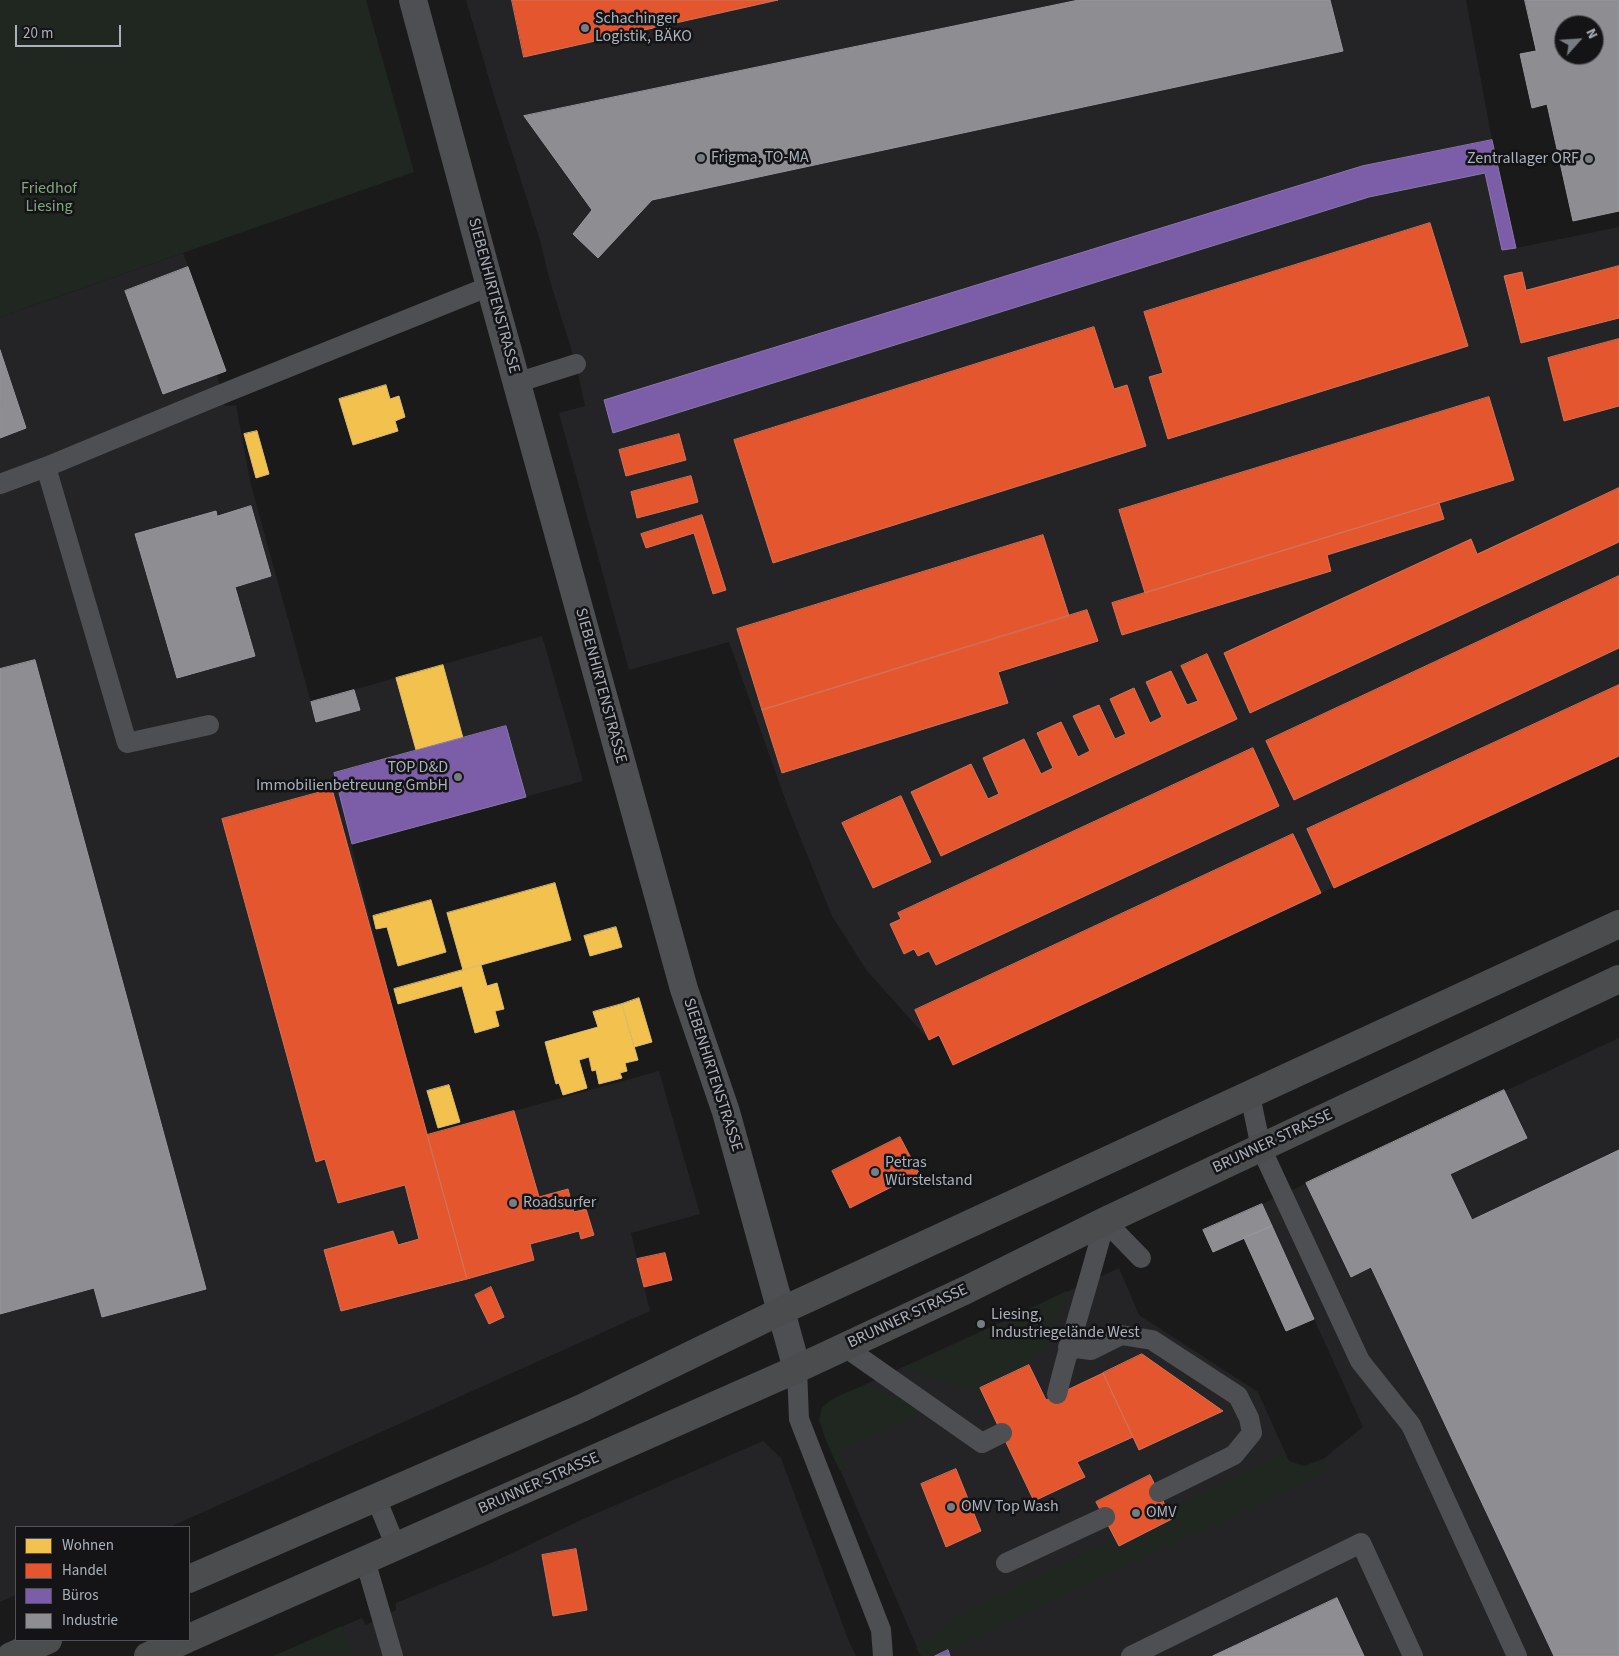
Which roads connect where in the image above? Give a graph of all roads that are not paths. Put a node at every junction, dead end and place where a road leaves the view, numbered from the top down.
1 (414, 0) edge
2 (490, 286) junction
3 (576, 364) dead end
4 (516, 383) junction
5 (46, 467) junction
6 (0, 484) edge
7 (209, 725) dead end
8 (1619, 924) edge
9 (1619, 979) edge
10 (1250, 1095) junction
11 (1261, 1148) junction
12 (1105, 1221) junction
13 (1141, 1258) dead end
14 (781, 1311) junction
15 (844, 1346) junction
16 (1068, 1346) junction
17 (797, 1369) junction
18 (1057, 1394) dead end
19 (1002, 1433) dead end
20 (1158, 1492) dead end
21 (376, 1498) junction
22 (1105, 1518) dead end
23 (396, 1547) junction
24 (365, 1560) junction
25 (1006, 1563) dead end
26 (190, 1579) edge
27 (190, 1638) edge
28 (182, 1641) edge
29 (148, 1656) edge
30 (393, 1656) edge
31 (883, 1656) edge
32 (1131, 1656) edge
33 (1413, 1656) edge
34 (1517, 1656) edge

1 - 2 street, SIEBENHIRTENSTRASSE
2 - 4 street, SIEBENHIRTENSTRASSE
2 - 5 lane
3 - 4 lane
4 - 14 street, SIEBENHIRTENSTRASSE
5 - 6 lane
5 - 7 lane
8 - 10 main road
9 - 11 main road, BRUNNER STRASSE
10 - 11 lane
10 - 14 main road
11 - 12 main road, BRUNNER STRASSE
11 - 34 lane
12 - 13 lane
12 - 15 main road, BRUNNER STRASSE
12 - 16 lane
14 - 17 street, SIEBENHIRTENSTRASSE
14 - 21 main road
15 - 17 main road, BRUNNER STRASSE
15 - 19 lane
16 - 18 lane
16 - 20 lane
17 - 23 main road, BRUNNER STRASSE
17 - 31 lane
21 - 23 lane
21 - 26 main road
22 - 25 lane
23 - 24 main road, BRUNNER STRASSE
24 - 27 main road, BRUNNER STRASSE
24 - 30 lane
28 - 29 main road, BRUNNER STRASSE
32 - 33 lane

